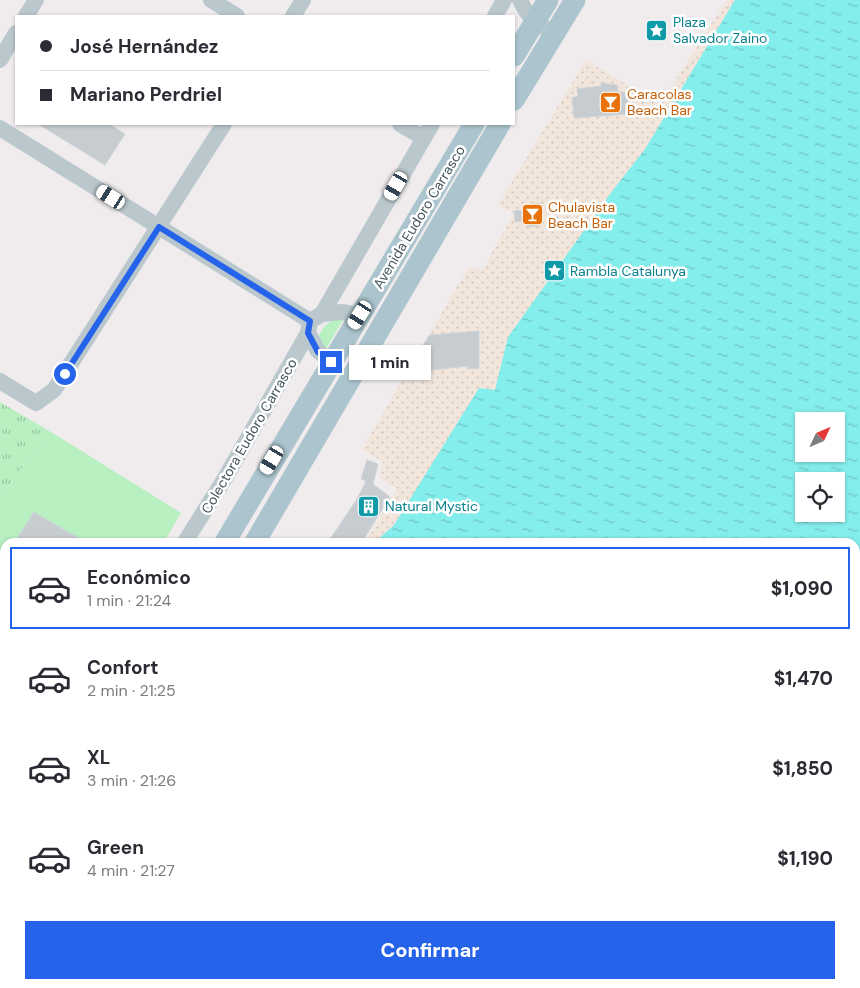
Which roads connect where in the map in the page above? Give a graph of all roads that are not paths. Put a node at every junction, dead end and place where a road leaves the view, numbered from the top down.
1 (36, 0) edge
2 (211, 0) edge
3 (303, 0) edge
4 (504, 0) edge
5 (520, 0) edge
6 (548, 0) edge
7 (575, 0) edge
8 (27, 15) edge
9 (235, 15) edge
10 (294, 15) edge
11 (496, 15) edge
12 (534, 22) junction
13 (554, 33) junction
14 (15, 35) edge
15 (515, 54) edge
16 (0, 60) edge
17 (515, 98) edge
18 (223, 125) edge
19 (404, 125) edge
20 (473, 125) edge
21 (499, 125) edge
22 (0, 128) edge
23 (428, 131) edge
24 (159, 227) junction
25 (360, 315) junction
26 (314, 323) junction
27 (331, 362) junction
28 (0, 381) edge
29 (188, 538) edge
30 (227, 538) edge
31 (257, 538) edge

1 - 8 street
2 - 9 street
3 - 10 street
4 - 11 street
5 - 12 street
6 - 12 main road
7 - 13 main road
12 - 13 street
12 - 15 main road
13 - 17 main road
14 - 16 street
18 - 24 street
19 - 23 street
20 - 25 main road, Avenida Eudoro Carrasco
21 - 31 main road, Avenida Eudoro Carrasco
22 - 24 street
23 - 26 street, Colectora Eudoro Carrasco
24 - 26 street
24 - 28 street
25 - 26 street
25 - 27 main road, Avenida Eudoro Carrasco
26 - 27 street
26 - 29 street, Colectora Eudoro Carrasco
27 - 30 main road, Avenida Eudoro Carrasco

